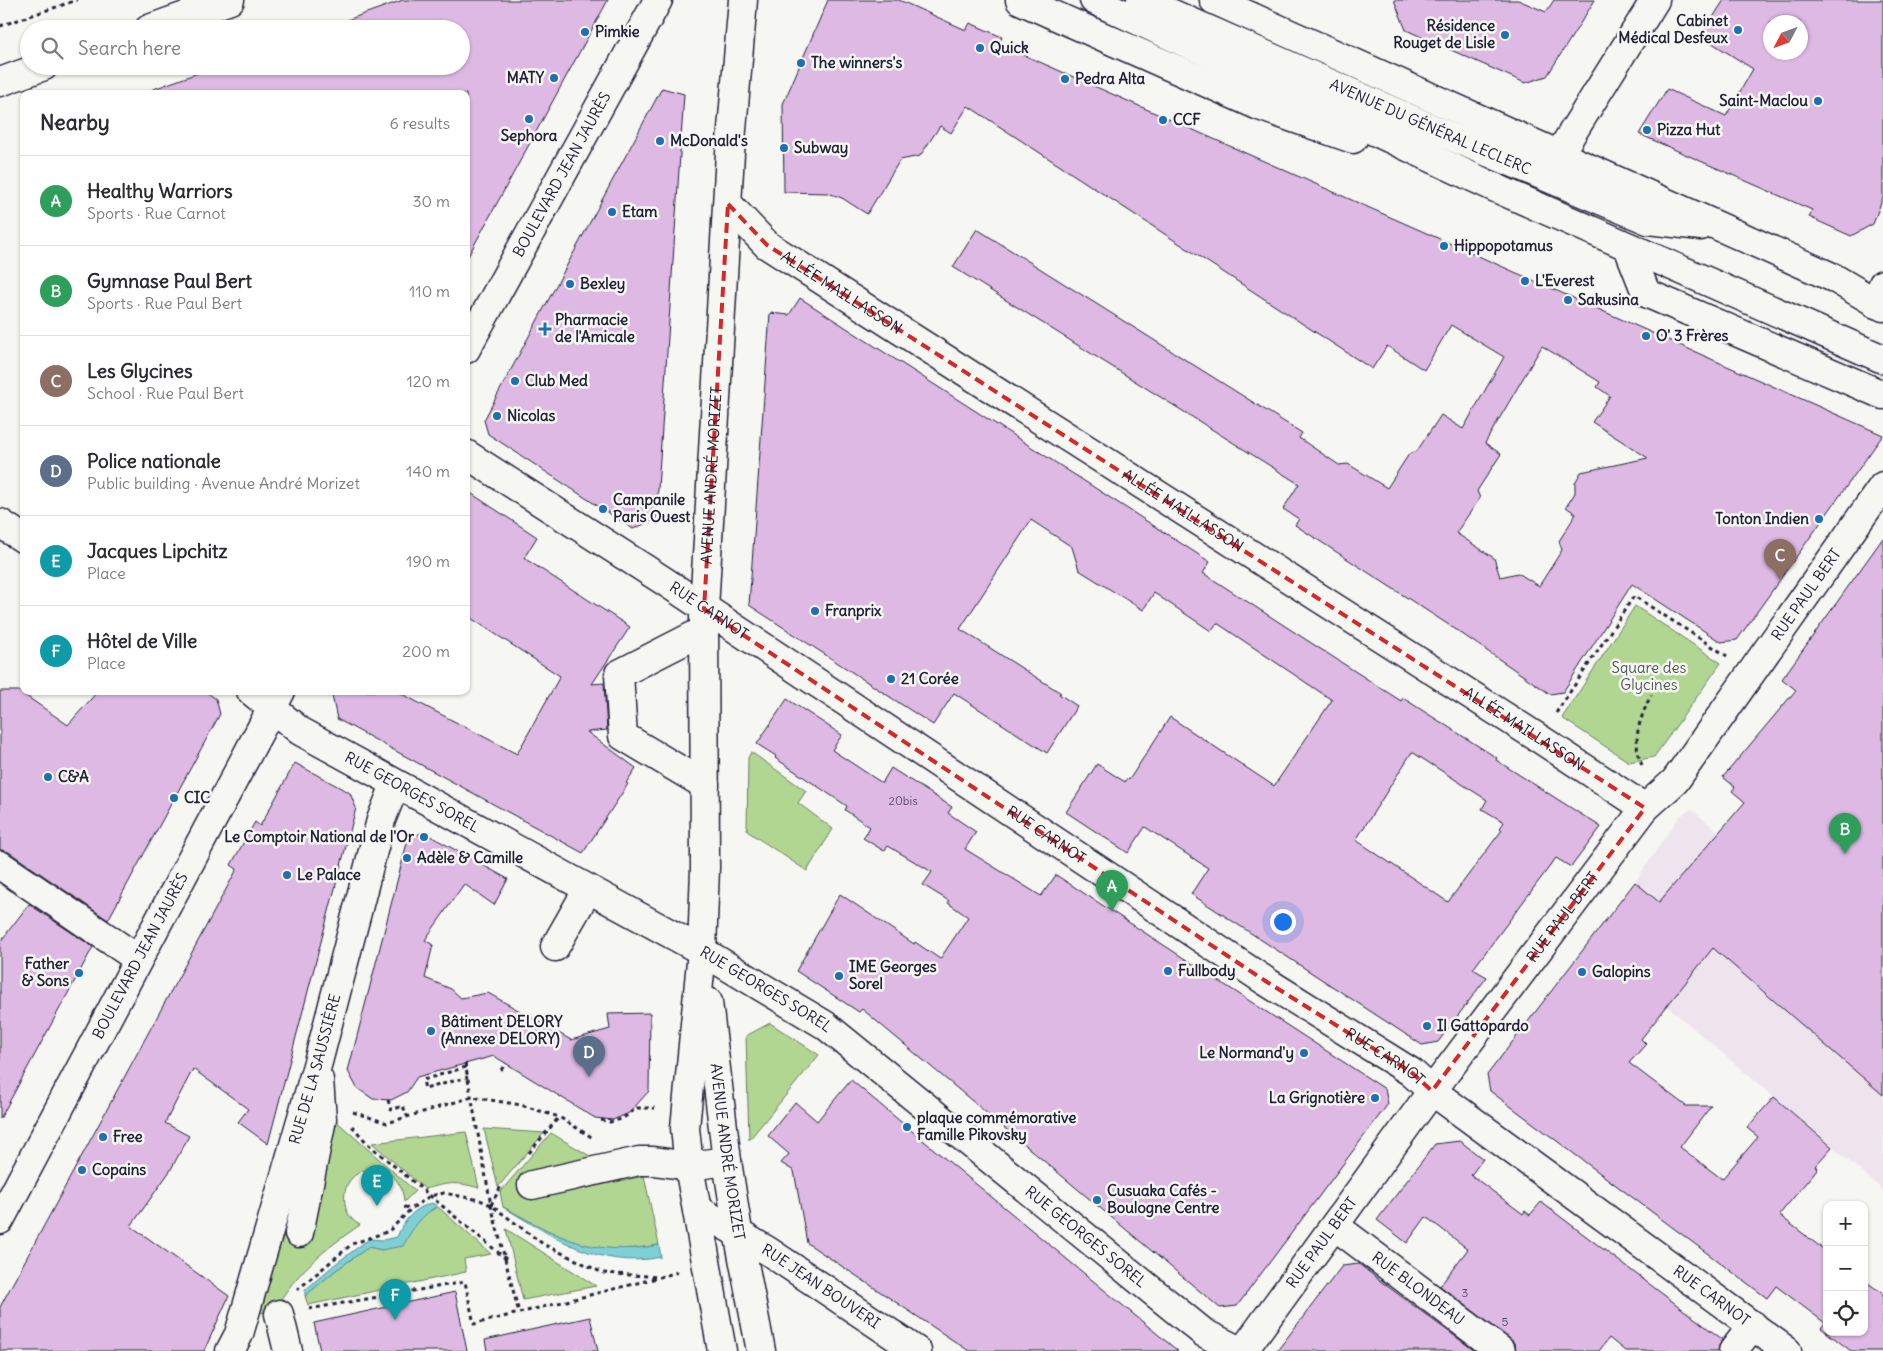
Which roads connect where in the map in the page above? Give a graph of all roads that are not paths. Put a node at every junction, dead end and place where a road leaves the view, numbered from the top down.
1 (230, 0) edge
2 (658, 0) edge
3 (742, 0) edge
4 (1020, 0) edge
5 (1094, 0) edge
6 (1141, 0) edge
7 (1202, 0) edge
8 (1214, 0) edge
9 (1655, 0) edge
10 (174, 20) edge
11 (1253, 49) junction
12 (20, 75) edge
13 (0, 82) edge
14 (1559, 154) junction
15 (1498, 189) junction
16 (728, 204) junction
17 (1727, 229) junction
18 (1628, 247) junction
19 (1881, 299) edge
20 (470, 342) edge
21 (1883, 359) edge
22 (1883, 395) edge
23 (470, 457) edge
24 (1883, 486) edge
25 (0, 523) edge
26 (20, 536) edge
27 (704, 619) junction
28 (262, 695) edge
29 (276, 700) edge
30 (395, 785) junction
31 (705, 785) junction
32 (1645, 808) junction
33 (0, 865) edge
34 (588, 889) junction
35 (555, 947) dead end
36 (702, 951) junction
37 (138, 959) junction
38 (318, 1062) junction
39 (1432, 1091) junction
40 (727, 1161) junction
41 (689, 1166) junction
42 (532, 1184) dead end
43 (697, 1209) junction
44 (0, 1220) edge
45 (1335, 1226) junction
46 (738, 1232) junction
47 (299, 1233) dead end
48 (279, 1314) road end
49 (1753, 1326) junction
50 (230, 1351) edge
51 (288, 1351) edge
52 (722, 1351) edge
53 (761, 1351) edge
54 (917, 1351) edge
55 (1242, 1351) edge
56 (1500, 1351) edge
57 (1733, 1351) edge
58 (1787, 1351) edge

1 - 10 street
2 - 20 street, BOULEVARD JEAN JAURÈS
3 - 16 street, AVENUE ANDRÉ MORIZET
4 - 15 street, AVENUE DU GÉNÉRAL LECLERC
5 - 15 street, AVENUE DU GÉNÉRAL LECLERC
6 - 11 street, AVENUE DU GÉNÉRAL LECLERC
7 - 11 street
8 - 14 street, AVENUE DU GÉNÉRAL LECLERC
9 - 14 street
11 - 17 street, AVENUE DU GÉNÉRAL LECLERC
12 - 13 street
14 - 17 street, AVENUE DU GÉNÉRAL LECLERC
15 - 18 street, AVENUE DU GÉNÉRAL LECLERC
16 - 27 street, AVENUE ANDRÉ MORIZET
16 - 32 street, ALLÉE MAILLASSON
17 - 19 street, AVENUE DU GÉNÉRAL LECLERC
18 - 21 street, AVENUE DU GÉNÉRAL LECLERC
18 - 22 street
23 - 27 street, RUE CARNOT
24 - 32 street, RUE PAUL BERT
25 - 26 street
27 - 31 street, AVENUE ANDRÉ MORIZET
27 - 31 street
27 - 39 street, RUE CARNOT
28 - 29 street, RUE GEORGES SOREL
29 - 30 street, RUE GEORGES SOREL
29 - 37 street, BOULEVARD JEAN JAURÈS
30 - 34 street, RUE GEORGES SOREL
30 - 38 street, RUE DE LA SAUSSIÈRE
31 - 36 street, AVENUE ANDRÉ MORIZET
32 - 39 street, RUE PAUL BERT
33 - 37 street
34 - 35 street
34 - 36 street, RUE GEORGES SOREL
36 - 40 street, AVENUE ANDRÉ MORIZET
36 - 41 street, AVENUE ANDRÉ MORIZET
36 - 55 street, RUE GEORGES SOREL
37 - 44 street, BOULEVARD JEAN JAURÈS
38 - 47 street
38 - 50 street, RUE DE LA SAUSSIÈRE
39 - 45 street, RUE PAUL BERT
39 - 49 street, RUE CARNOT
40 - 41 street
40 - 46 street, AVENUE ANDRÉ MORIZET
41 - 42 street
41 - 43 street, AVENUE ANDRÉ MORIZET
43 - 46 street, RUE JEAN BOUVERI
43 - 52 street, AVENUE ANDRÉ MORIZET
45 - 55 street, RUE PAUL BERT
45 - 56 street, RUE BLONDEAU
46 - 53 street, AVENUE ANDRÉ MORIZET
46 - 54 street, RUE JEAN BOUVERI
48 - 51 street
49 - 57 street
49 - 58 street, RUE CARNOT

